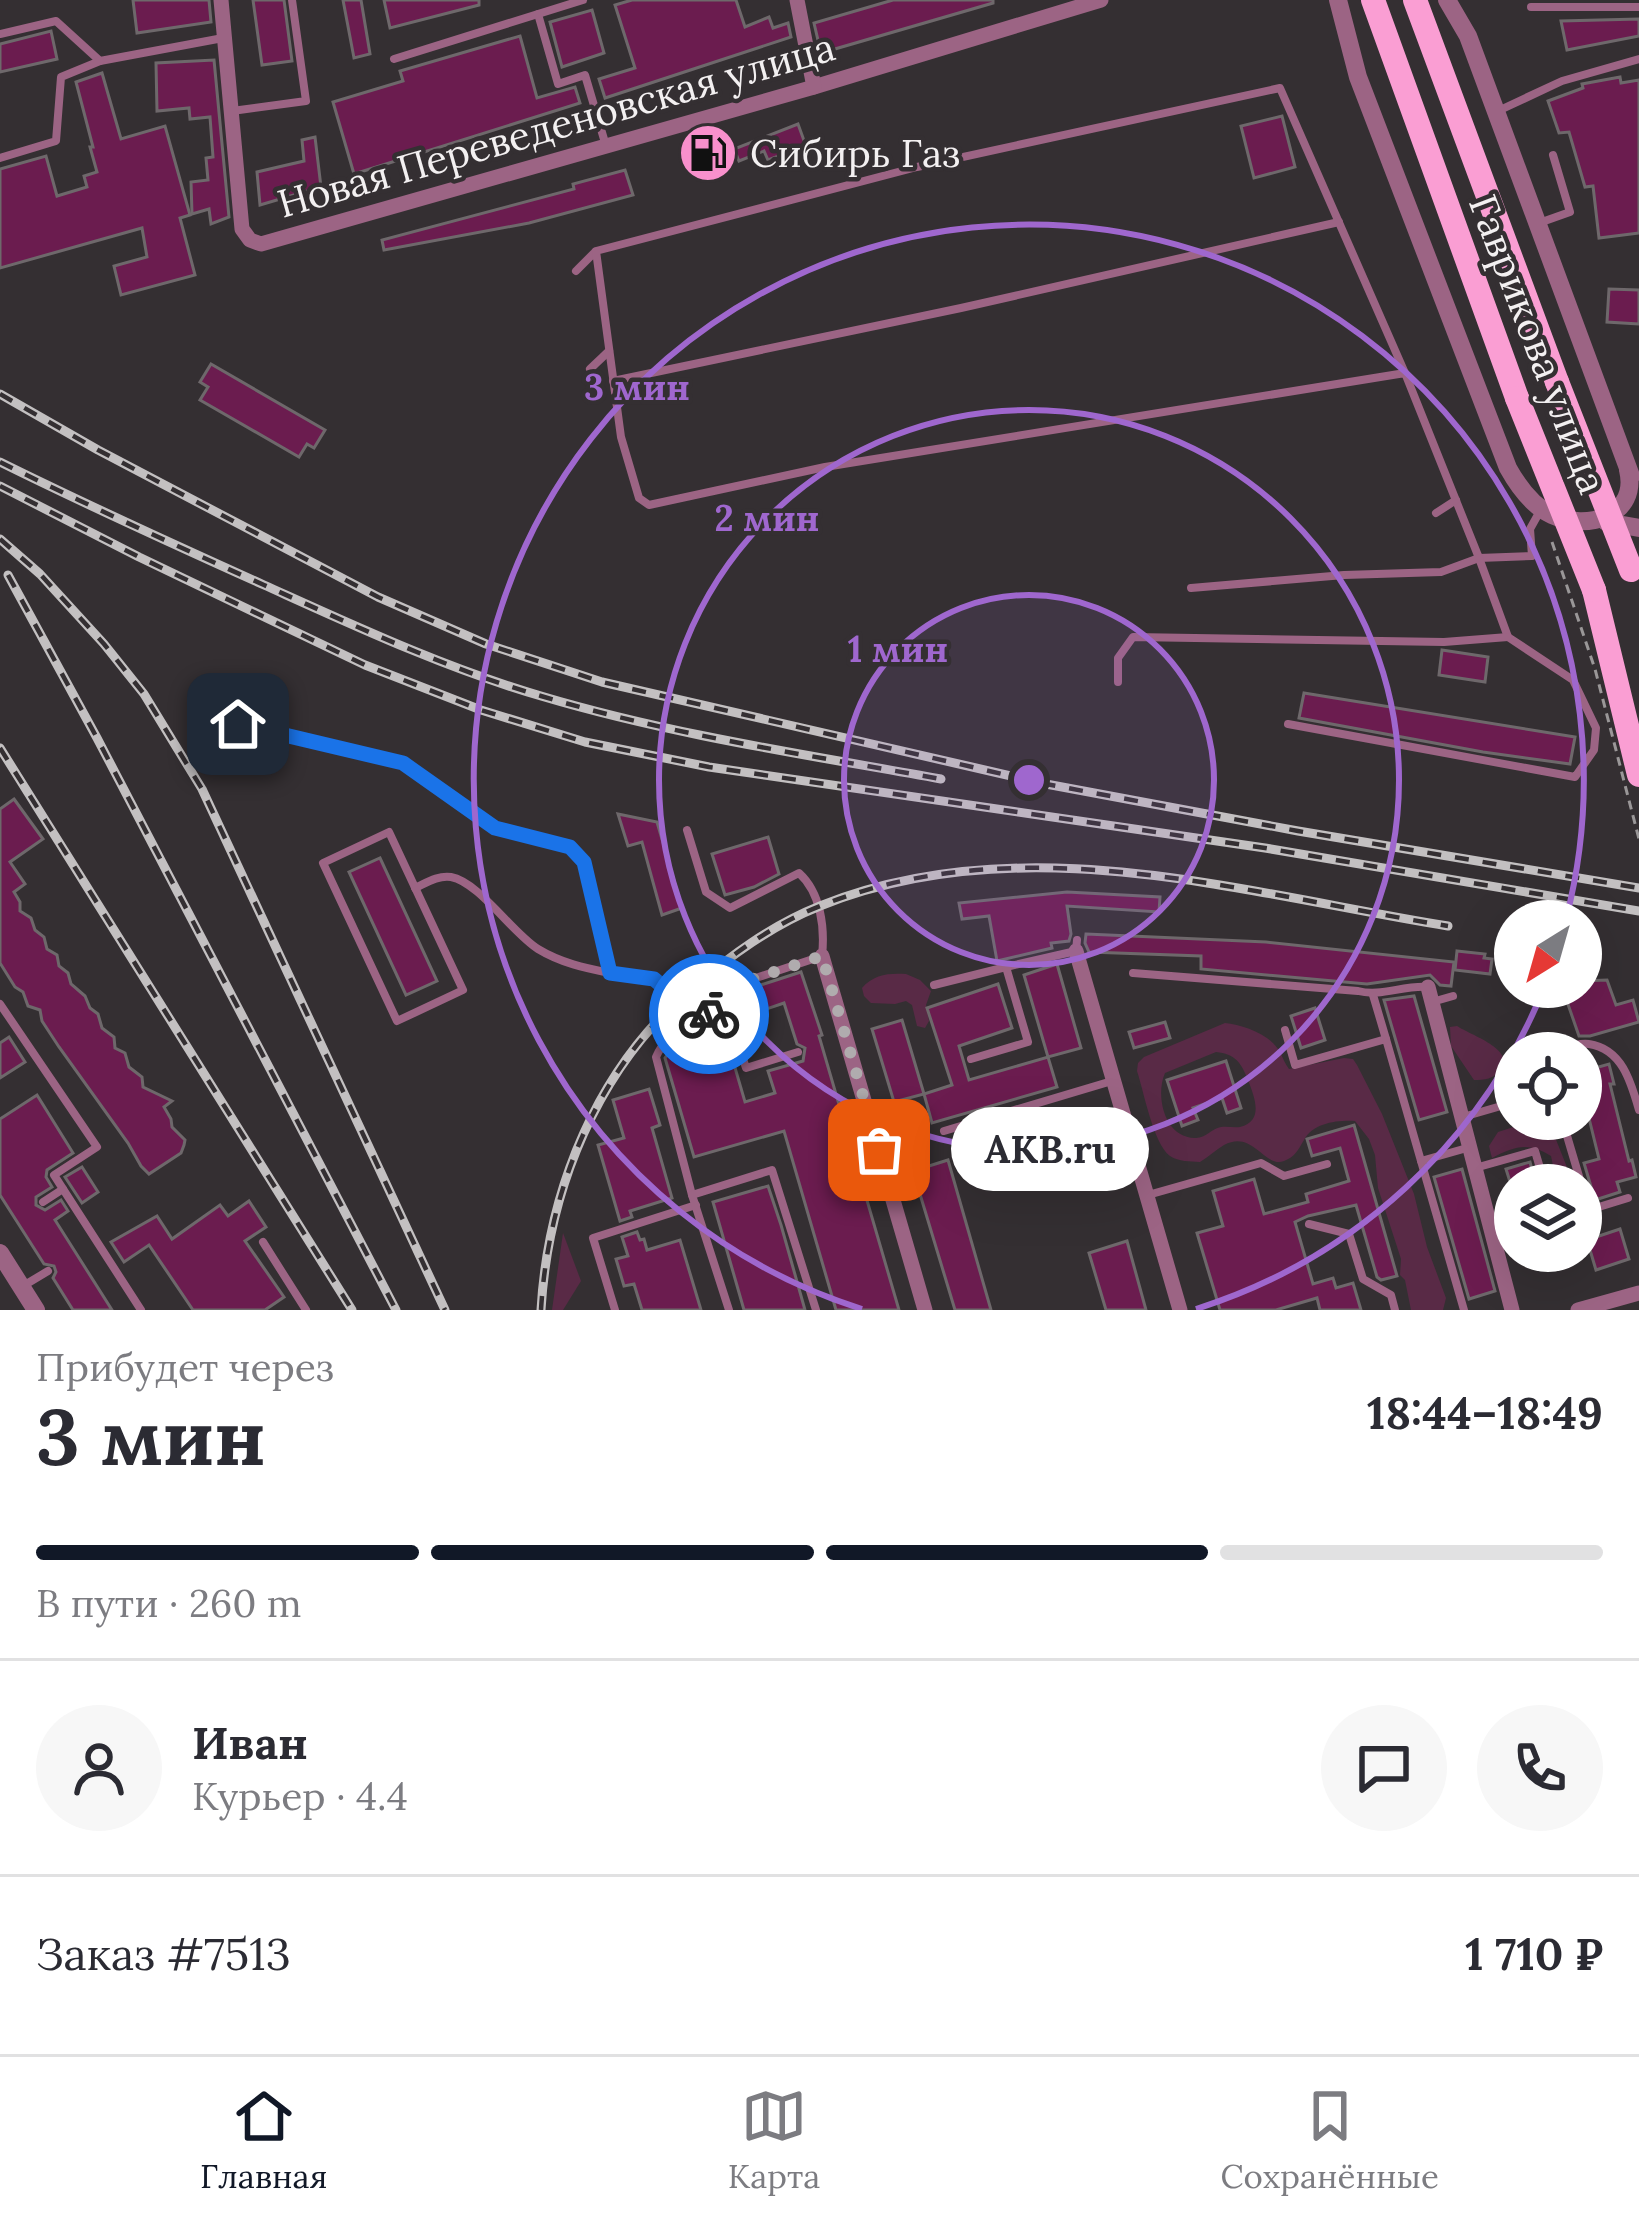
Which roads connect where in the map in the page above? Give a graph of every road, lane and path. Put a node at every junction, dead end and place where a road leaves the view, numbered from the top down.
1 (221, 0) edge
2 (292, 0) edge
3 (583, 0) edge
4 (797, 0) edge
5 (1101, 0) edge
6 (1337, 0) edge
7 (1373, 0) edge
8 (1415, 0) edge
9 (1447, 0) edge
10 (1531, 7) dead end
11 (1639, 7) edge
12 (538, 14) junction
13 (0, 34) edge
14 (225, 38) junction
15 (394, 59) dead end
16 (1639, 59) edge
17 (100, 61) junction
18 (814, 87) junction
19 (1496, 111) junction
20 (232, 112) junction
21 (606, 146) junction
22 (1553, 155) dead end
23 (0, 158) edge
24 (1339, 221) junction
25 (1538, 224) junction
26 (596, 251) junction
27 (576, 272) dead end
28 (609, 350) junction
29 (590, 368) dead end
30 (1405, 373) junction
31 (614, 381) junction
32 (1628, 470) junction
33 (1639, 492) edge
34 (1456, 500) junction
35 (1541, 509) junction
36 (1436, 513) dead end
37 (1595, 520) junction
38 (1639, 528) edge
39 (1550, 537) dead end
40 (1478, 558) junction
41 (1636, 583) edge
42 (1191, 588) dead end
43 (1594, 590) junction
44 (1508, 637) junction
45 (1118, 682) dead end
46 (1639, 711) edge
47 (238, 724) dead end
48 (1288, 724) dead end
49 (1639, 775) edge
50 (687, 830) dead end
51 (1639, 839) edge
52 (416, 888) junction
53 (1077, 945) joint
54 (822, 956) junction
55 (1006, 967) junction
56 (610, 973) junction
57 (1133, 973) dead end
58 (934, 985) dead end
59 (1373, 995) junction
60 (1430, 995) junction
61 (1453, 996) dead end
62 (0, 1004) edge
63 (727, 1009) junction
64 (699, 1018) junction
65 (1285, 1030) dead end
66 (1386, 1039) junction
67 (1602, 1048) edge
68 (798, 1052) dead end
69 (971, 1058) dead end
70 (1114, 1081) junction
71 (1494, 1108) edge
72 (1639, 1110) edge
73 (1462, 1118) junction
74 (944, 1131) dead end
75 (1470, 1148) junction
76 (1421, 1161) junction
77 (1328, 1164) dead end
78 (1539, 1164) edge
79 (1475, 1168) junction
80 (63, 1189) junction
81 (1147, 1196) junction
82 (1628, 1198) dead end
83 (694, 1200) junction
84 (43, 1202) dead end
85 (1602, 1206) edge
86 (1309, 1224) dead end
87 (263, 1242) dead end
88 (0, 1253) edge
89 (48, 1271) dead end
90 (22, 1286) junction
91 (1639, 1293) edge
92 (36, 1310) edge
93 (141, 1310) edge
94 (306, 1310) edge
95 (615, 1310) edge
96 (728, 1310) edge
97 (816, 1310) edge
98 (926, 1310) edge
99 (1180, 1310) edge
100 (1395, 1310) edge
101 (1464, 1310) edge
102 (1512, 1310) edge
103 (1578, 1310) edge

1 - 14 street
2 - 20 lane
3 - 12 lane
4 - 18 street
5 - 18 street, Новая Переведеновская улица
6 - 35 street
7 - 43 main road, Гаврикова улица, bridge
8 - 41 main road, Гаврикова улица, bridge
9 - 19 street
10 - 11 lane
12 - 15 lane
12 - 21 lane
13 - 17 lane
14 - 17 lane
14 - 20 street
16 - 19 lane
17 - 23 lane
18 - 21 street, Новая Переведеновская улица
19 - 25 street
20 - 21 street, Новая Переведеновская улица
22 - 25 lane
24 - 26 lane
24 - 30 lane
24 - 31 lane
25 - 32 street
26 - 27 lane
26 - 28 lane
28 - 29 lane
28 - 31 lane
30 - 31 lane
30 - 34 lane
32 - 33 street
32 - 37 street
34 - 36 lane
34 - 40 lane
35 - 37 street
35 - 40 lane
37 - 38 street
39 - 51 path, bridge
40 - 42 lane
40 - 44 lane
43 - 46 main road, Гаврикова улица
43 - 49 main road
44 - 45 lane
44 - 48 lane
47 - 56 lane
50 - 54 lane
52 - 52 lane
52 - 56 lane
53 - 55 lane
53 - 70 street
54 - 63 lane
54 - 98 street
55 - 58 lane
55 - 69 lane
56 - 64 lane
57 - 59 lane
59 - 60 lane
59 - 66 lane
60 - 61 lane
60 - 73 street
62 - 80 lane
63 - 64 lane
63 - 68 lane
64 - 83 lane
65 - 66 lane
66 - 76 lane
67 - 72 lane
70 - 74 lane
70 - 81 street
71 - 73 lane
73 - 75 street
75 - 76 lane
75 - 79 street
76 - 101 lane
77 - 81 lane
78 - 79 lane
79 - 102 street
80 - 84 lane
80 - 93 lane
81 - 99 street
82 - 85 lane
83 - 95 lane
83 - 96 lane
83 - 97 lane
86 - 100 lane
87 - 94 lane
88 - 90 street
89 - 90 lane
90 - 92 street
91 - 103 street

